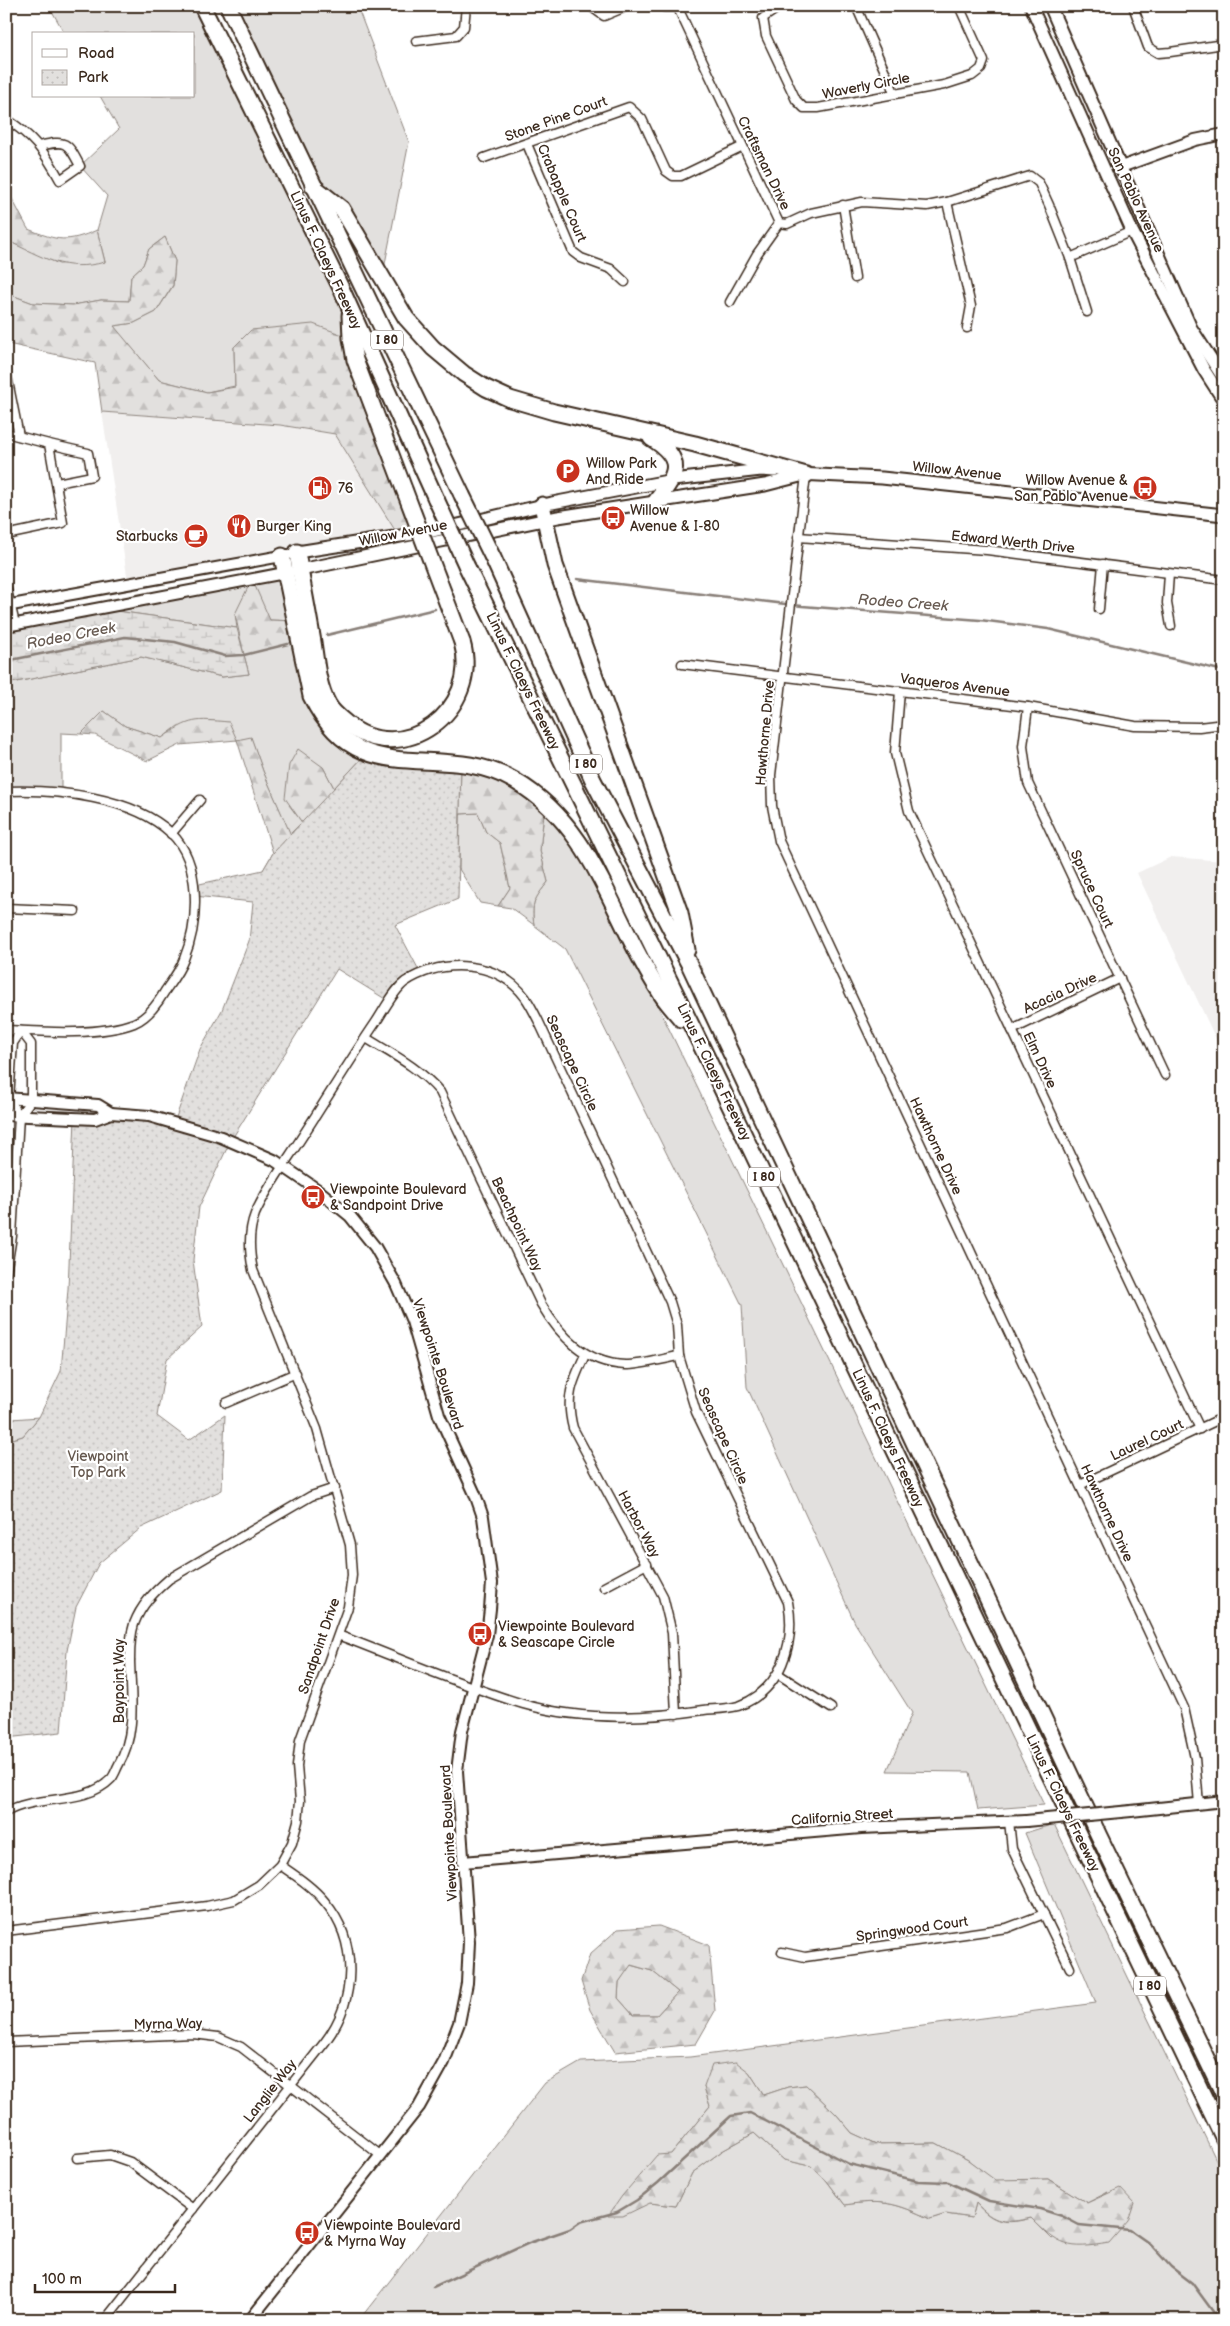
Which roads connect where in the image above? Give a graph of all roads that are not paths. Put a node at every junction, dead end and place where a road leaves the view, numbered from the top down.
1 (202, 6) edge
2 (228, 6) edge
3 (466, 6) edge
4 (590, 6) edge
5 (628, 6) edge
6 (665, 6) edge
7 (676, 6) edge
8 (781, 6) edge
9 (856, 6) edge
10 (960, 6) edge
11 (1030, 6) edge
12 (1050, 6) edge
13 (1133, 6) edge
14 (416, 41) dead end
15 (1224, 44) edge
16 (894, 92) junction
17 (6, 119) edge
18 (1224, 134) edge
19 (527, 144) junction
20 (38, 146) junction
21 (741, 147) junction
22 (484, 158) dead end
23 (1120, 167) junction
24 (313, 186) junction
25 (947, 202) junction
26 (843, 205) junction
27 (779, 223) junction
28 (1132, 231) junction
29 (1070, 258) junction
30 (854, 278) dead end
31 (625, 282) dead end
32 (730, 302) dead end
33 (350, 308) junction
34 (1086, 312) dead end
35 (967, 328) dead end
36 (6, 370) edge
37 (1224, 379) edge
38 (1224, 401) edge
39 (642, 432) junction
40 (6, 433) edge
41 (19, 436) junction
42 (49, 444) junction
43 (806, 475) junction
44 (673, 480) junction
45 (57, 483) junction
46 (656, 501) junction
47 (543, 512) junction
48 (1224, 515) edge
49 (6, 535) edge
50 (798, 537) junction
51 (298, 552) junction
52 (282, 556) junction
53 (1103, 564) junction
54 (293, 572) junction
55 (1169, 574) junction
56 (1224, 580) edge
57 (6, 586) edge
58 (8, 606) edge
59 (1098, 609) dead end
60 (10, 625) edge
61 (1171, 626) dead end
62 (682, 664) dead end
63 (782, 676) junction
64 (900, 691) junction
65 (1028, 707) junction
66 (1224, 724) edge
67 (6, 791) edge
68 (200, 800) dead end
69 (171, 834) junction
70 (6, 908) edge
71 (75, 911) dead end
72 (689, 964) junction
73 (1120, 978) junction
74 (6, 1030) edge
75 (1012, 1030) junction
76 (21, 1031) junction
77 (366, 1038) junction
78 (699, 1041) junction
79 (1165, 1075) dead end
80 (8, 1098) edge
81 (31, 1100) junction
82 (111, 1113) junction
83 (6, 1115) edge
84 (19, 1116) junction
85 (284, 1166) junction
86 (6, 1273) edge
87 (585, 1354) junction
88 (678, 1356) junction
89 (296, 1372) junction
90 (226, 1403) dead end
91 (1224, 1417) edge
92 (1200, 1429) junction
93 (1080, 1485) junction
94 (335, 1488) junction
95 (647, 1564) junction
96 (604, 1587) dead end
97 (338, 1635) junction
98 (778, 1674) junction
99 (473, 1685) junction
100 (831, 1708) dead end
101 (676, 1714) junction
102 (1224, 1801) edge
103 (1200, 1804) junction
104 (6, 1812) edge
105 (1009, 1821) junction
106 (463, 1862) junction
107 (280, 1865) junction
108 (1044, 1914) junction
109 (6, 1931) edge
110 (782, 1952) dead end
111 (1070, 1968) dead end
112 (6, 2042) edge
113 (291, 2085) junction
114 (1224, 2094) edge
115 (1224, 2139) edge
116 (380, 2155) junction
117 (77, 2158) dead end
118 (193, 2209) junction
119 (105, 2320) edge
120 (250, 2320) edge

1 - 33 highway, Linus F. Claeys Freeway / I 80
2 - 24 highway, Linus F. Claeys Freeway / I 80
3 - 14 street
4 - 5 street
6 - 7 street
7 - 21 street, Craftsman Drive
8 - 16 street, Waverly Circle
9 - 16 street
10 - 16 street, Waverly Circle
11 - 28 main road, San Pablo Avenue
12 - 23 main road, San Pablo Avenue
13 - 15 street
17 - 20 street
18 - 23 street
19 - 21 street, Stone Pine Court
19 - 22 street, Stone Pine Court
19 - 31 street, Crabapple Court
20 - 20 street
21 - 27 street, Craftsman Drive
23 - 37 main road, San Pablo Avenue
24 - 39 highway
24 - 72 highway, Linus F. Claeys Freeway / I 80, bridge
25 - 26 street, Craftsman Drive
25 - 29 street, Craftsman Drive
25 - 35 street
26 - 27 street, Craftsman Drive
26 - 30 street
27 - 32 street
28 - 29 street
28 - 38 main road, San Pablo Avenue
29 - 34 street
33 - 54 highway, bridge
33 - 78 highway, Linus F. Claeys Freeway / I 80, bridge
36 - 41 street
39 - 43 highway
39 - 44 highway
40 - 41 street
41 - 42 street
42 - 45 street
42 - 45 street
43 - 44 main road, Willow Avenue
43 - 46 main road, Willow Avenue
43 - 48 main road, Willow Avenue
43 - 50 street, Hawthorne Drive
44 - 46 highway
44 - 47 main road, Willow Avenue
45 - 49 street
46 - 47 main road, Willow Avenue
47 - 51 main road, Willow Avenue
47 - 54 main road, Willow Avenue
47 - 72 highway
50 - 53 street, Edward Werth Drive
50 - 63 street, Hawthorne Drive
51 - 52 street, Willow Avenue
51 - 54 highway
52 - 54 highway
52 - 58 street, Willow Avenue
53 - 55 street, Edward Werth Drive
53 - 59 street
54 - 60 street, Willow Avenue
54 - 78 highway
55 - 56 street, Edward Werth Drive
55 - 61 street
57 - 58 street
58 - 60 street
62 - 63 street, Vaqueros Avenue
63 - 64 street, Vaqueros Avenue
63 - 93 street, Hawthorne Drive
64 - 65 street, Vaqueros Avenue
64 - 75 street, Elm Drive
65 - 66 street, Vaqueros Avenue
65 - 73 street, Spruce Court
67 - 69 street
68 - 69 street
69 - 76 street
70 - 71 street
72 - 114 highway, Linus F. Claeys Freeway / I 80
73 - 75 street, Acacia Drive
73 - 79 street, Spruce Court
74 - 76 street
75 - 92 street, Elm Drive
76 - 80 street
76 - 81 street
77 - 85 street, Seascape Circle
77 - 87 street, Beachpoint Way
77 - 88 street, Seascape Circle
78 - 115 highway, Linus F. Claeys Freeway / I 80
80 - 81 street, Viewpointe Boulevard
80 - 84 street
81 - 82 street, Viewpointe Boulevard
81 - 84 street
82 - 84 street, Viewpointe Boulevard
82 - 85 street, Viewpointe Boulevard
83 - 84 street, Viewpointe Boulevard
84 - 86 street
85 - 89 street, Sandpoint Drive
85 - 99 street, Viewpointe Boulevard
87 - 88 street, Beachpoint Way
87 - 95 street, Harbor Way
88 - 98 street, Seascape Circle
89 - 90 street
89 - 94 street, Sandpoint Drive
91 - 92 street, Laurel Court
92 - 93 street, Laurel Court
93 - 103 street, Hawthorne Drive
94 - 97 street, Sandpoint Drive
94 - 104 street, Baypoint Way
95 - 96 street
95 - 101 street, Harbor Way
97 - 99 street, Seascape Circle
97 - 107 street, Sandpoint Drive
98 - 100 street
98 - 101 street, Seascape Circle
99 - 101 street, Seascape Circle
99 - 106 street, Viewpointe Boulevard
102 - 103 street, California Street
103 - 105 street, California Street, bridge
105 - 106 street, California Street
105 - 108 street
106 - 116 street, Viewpointe Boulevard
107 - 109 street, Sandpoint Drive
107 - 113 street, Langlie Way
108 - 110 street, Springwood Court
108 - 111 street
112 - 113 street, Myrna Way
113 - 116 street, Myrna Way
113 - 118 street, Langlie Way
116 - 120 street, Viewpointe Boulevard
117 - 118 street
118 - 119 street, Langlie Way

